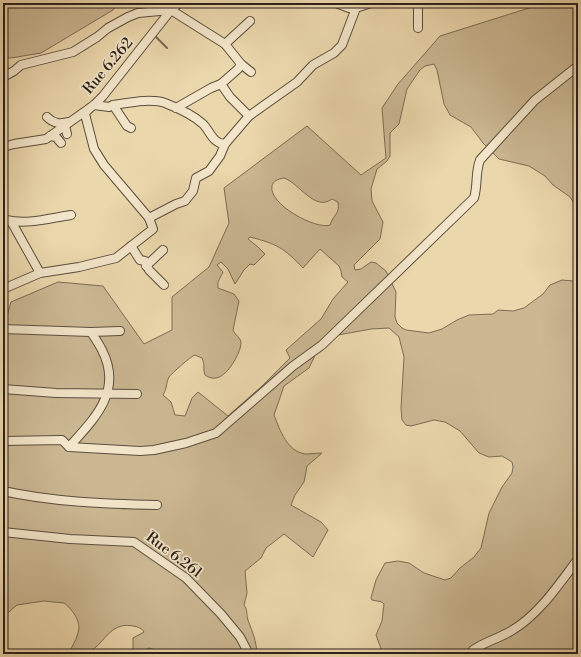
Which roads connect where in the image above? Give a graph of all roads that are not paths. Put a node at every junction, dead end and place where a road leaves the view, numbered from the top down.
1 (179, 3) edge
2 (336, 3) edge
3 (371, 3) edge
4 (418, 3) edge
5 (356, 8) junction
6 (171, 10) junction
7 (250, 21) dead end
8 (418, 28) dead end
9 (225, 44) junction
10 (241, 64) junction
11 (578, 66) edge
12 (251, 72) dead end
13 (3, 77) edge
14 (221, 84) junction
15 (113, 105) junction
16 (92, 106) junction
17 (176, 108) junction
18 (249, 116) junction
19 (47, 117) dead end
20 (68, 127) junction
21 (131, 128) dead end
22 (50, 136) junction
23 (61, 143) dead end
24 (225, 144) junction
25 (3, 147) edge
26 (71, 215) dead end
27 (149, 218) junction
28 (6, 222) edge
29 (130, 246) junction
30 (163, 250) dead end
31 (146, 266) junction
32 (40, 273) junction
33 (164, 285) dead end
34 (3, 290) edge
35 (3, 329) edge
36 (91, 332) junction
37 (120, 332) dead end
38 (3, 389) edge
39 (108, 393) junction
40 (137, 394) dead end
41 (3, 441) edge
42 (70, 447) junction
43 (3, 491) edge
44 (157, 505) dead end
45 (3, 532) edge
46 (578, 559) edge
47 (249, 654) edge
48 (471, 654) edge

1 - 6 street, Rue 6.262
2 - 5 street
3 - 5 street
4 - 8 street
5 - 18 street
6 - 9 street
6 - 13 street
6 - 16 street, Rue 6.262
7 - 9 street
9 - 10 street
10 - 12 street
10 - 14 street
11 - 42 street
14 - 17 street
14 - 18 street
15 - 16 street
15 - 17 street
15 - 21 street
16 - 20 street, Rue 6.262
16 - 27 street
17 - 24 street
18 - 24 street
19 - 20 street
20 - 22 street, Rue 6.262
22 - 23 street
22 - 25 street, Rue 6.262
24 - 27 street
26 - 28 street
27 - 29 street
28 - 32 street
29 - 31 street
29 - 32 street
30 - 31 street
31 - 33 street
32 - 34 street
35 - 36 street
36 - 37 street
36 - 39 street
38 - 39 street
39 - 40 street
39 - 42 street
41 - 42 street
43 - 44 street
45 - 47 street, Rue 6.261
46 - 48 street

